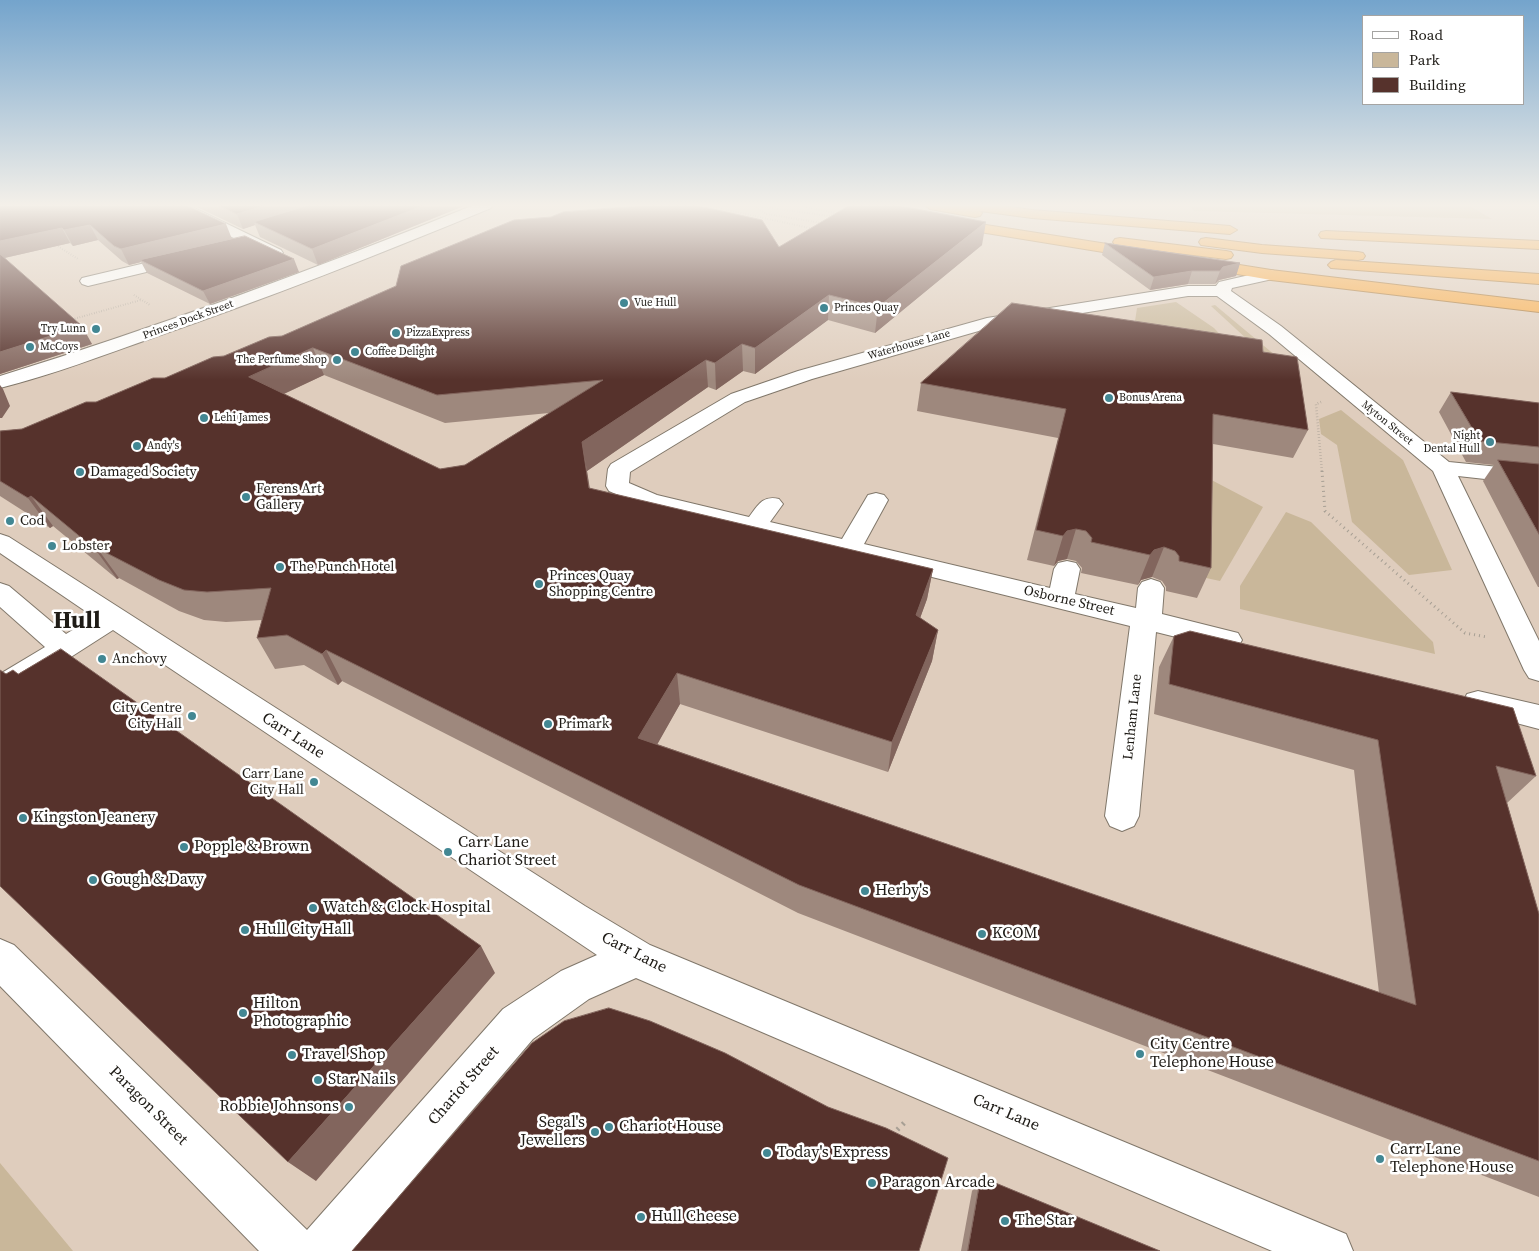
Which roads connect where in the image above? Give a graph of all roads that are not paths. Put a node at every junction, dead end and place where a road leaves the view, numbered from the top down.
1 (165, 263) edge
2 (299, 263) edge
3 (342, 263) edge
4 (1196, 263) edge
5 (1315, 263) edge
6 (1483, 263) edge
7 (1539, 267) edge
8 (318, 273) junction
9 (1271, 275) junction
10 (1539, 279) edge
11 (88, 281) dead end
12 (1222, 292) junction
13 (1038, 300) dead end
14 (1539, 307) edge
15 (1053, 312) junction
16 (0, 382) edge
17 (1443, 468) junction
18 (619, 469) joint
19 (1539, 478) edge
20 (876, 500) dead end
21 (771, 504) dead end
22 (755, 525) junction
23 (0, 542) edge
24 (849, 548) junction
25 (1067, 569) dead end
26 (1151, 588) edge
27 (0, 592) edge
28 (1061, 599) junction
29 (114, 617) junction
30 (1146, 620) junction
31 (74, 641) junction
32 (1253, 646) edge
33 (1539, 670) edge
34 (0, 688) edge
35 (1453, 696) edge
36 (1539, 717) edge
37 (1122, 816) dead end
38 (0, 958) edge
39 (636, 958) junction
40 (297, 1251) edge
41 (320, 1251) edge
42 (1329, 1251) edge

1 - 11 street
2 - 8 street
3 - 8 street, Princes Dock Street
4 - 9 highway
5 - 10 highway
6 - 7 highway
8 - 16 street, Princes Dock Street
9 - 12 street
9 - 14 highway
12 - 15 street, Waterhouse Lane
12 - 17 street, Myton Street
13 - 15 street
15 - 18 street, Waterhouse Lane
17 - 19 street
17 - 33 street, Myton Street
18 - 22 street, Osborne Street
20 - 24 street
21 - 22 street
22 - 24 street, Osborne Street
23 - 29 street, Carr Lane
24 - 28 street, Osborne Street
25 - 28 street
26 - 30 street, Lenham Lane
27 - 31 street
28 - 30 street, Osborne Street
29 - 31 street
29 - 39 street, Carr Lane
30 - 32 street, Osborne Street
30 - 37 street, Lenham Lane
31 - 34 street
35 - 36 street
38 - 40 street, Paragon Street
39 - 41 street, Chariot Street
39 - 42 street, Carr Lane

